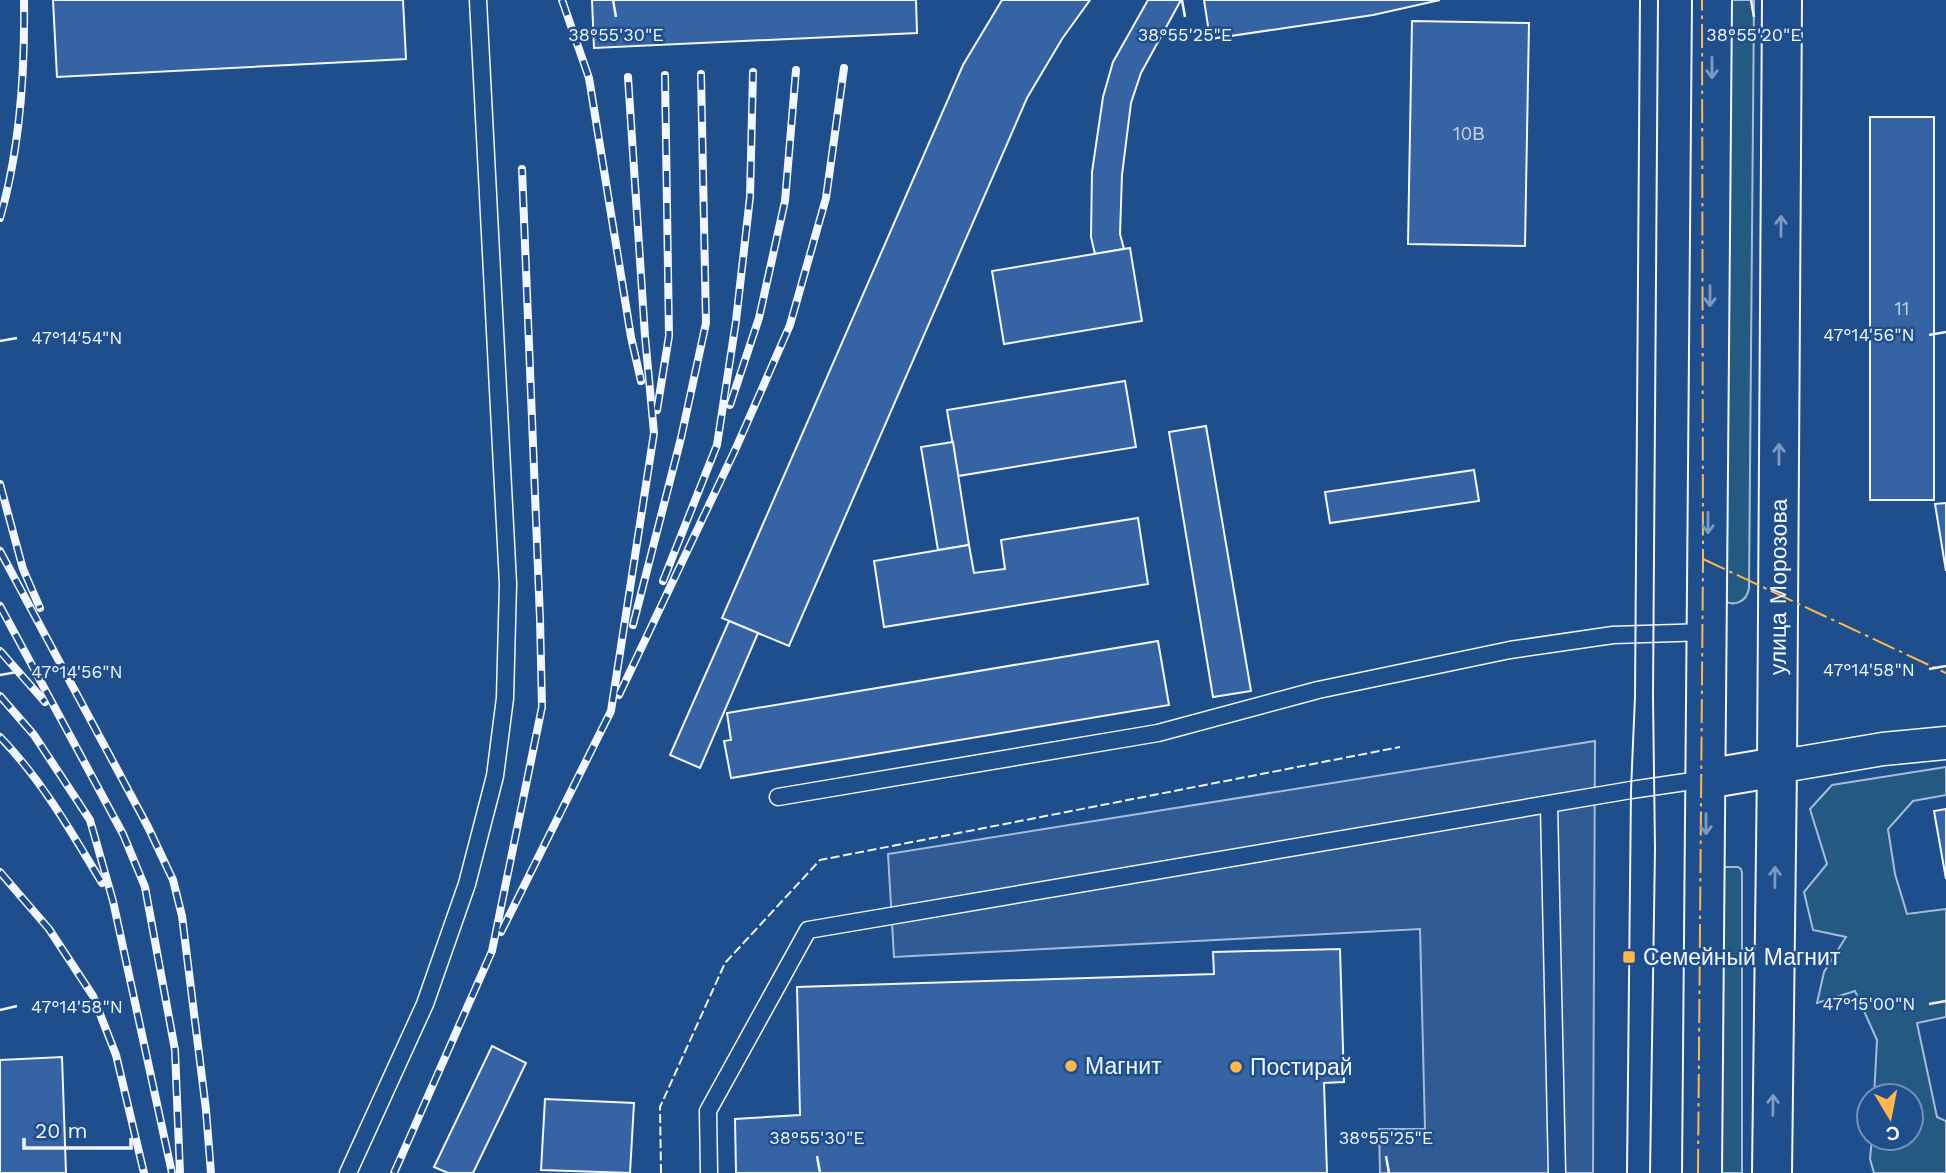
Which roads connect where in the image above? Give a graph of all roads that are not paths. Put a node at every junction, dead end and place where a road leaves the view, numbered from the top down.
1 (478, 0) edge
2 (1712, 0) edge
3 (1782, 0) edge
4 (1707, 632) junction
5 (1946, 743) edge
6 (1777, 767) junction
7 (1706, 779) junction
8 (778, 797) dead end
9 (1549, 805) junction
10 (348, 1173) edge
11 (709, 1173) edge
12 (1557, 1173) edge
13 (1702, 1173) edge
14 (1772, 1173) edge

1 - 10 lane
2 -> 4 main road
6 -> 3 main road, улица Морозова
4 - 7 main road
4 - 8 lane
5 - 6 street
6 - 7 main road
14 -> 6 main road, улица Морозова
7 - 9 lane
7 -> 13 main road
9 - 11 lane
9 - 12 lane

